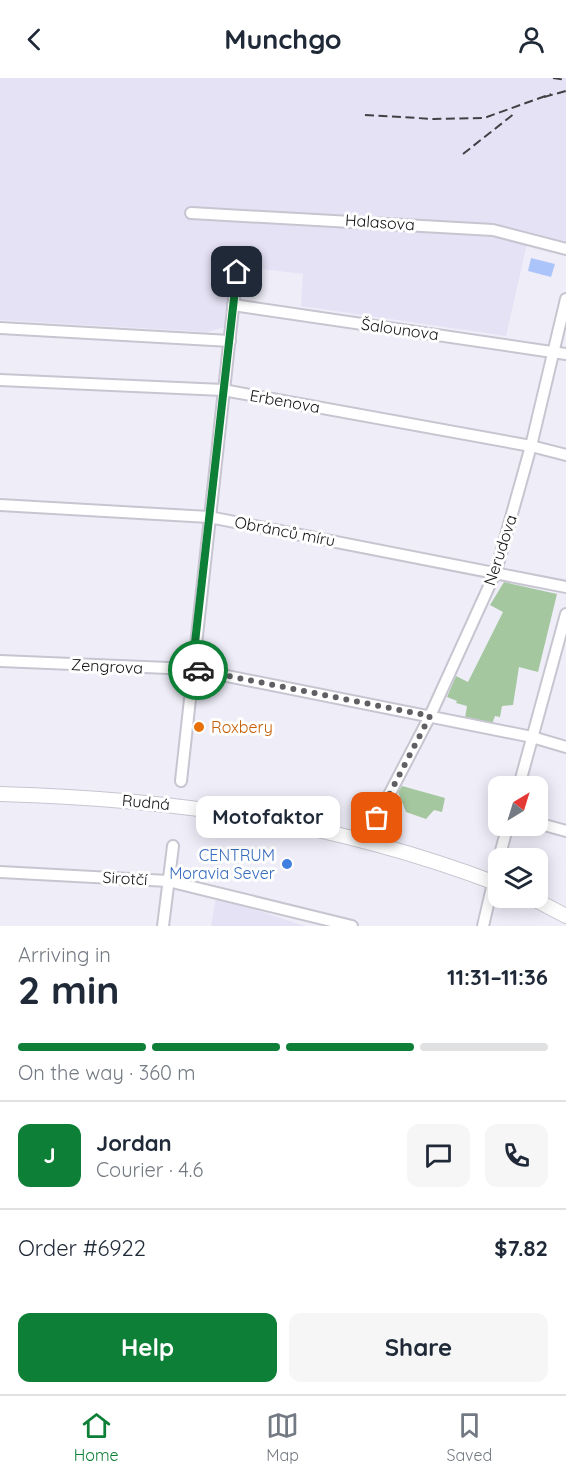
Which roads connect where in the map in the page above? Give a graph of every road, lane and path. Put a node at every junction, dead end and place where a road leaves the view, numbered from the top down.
1 (191, 213) dead end
2 (566, 249) edge
3 (237, 272) dead end
4 (566, 299) edge
5 (233, 305) junction
6 (0, 328) edge
7 (230, 341) junction
8 (552, 350) junction
9 (566, 354) edge
10 (0, 380) edge
11 (224, 390) junction
12 (531, 446) junction
13 (566, 455) edge
14 (0, 505) edge
15 (209, 517) junction
16 (496, 571) junction
17 (566, 587) edge
18 (566, 614) edge
19 (0, 661) edge
20 (192, 669) junction
21 (430, 716) junction
22 (532, 737) junction
23 (566, 747) edge
24 (522, 776) edge
25 (181, 781) dead end
26 (0, 794) edge
27 (377, 818) dead end
28 (548, 825) edge
29 (566, 831) edge
30 (173, 846) dead end
31 (0, 872) edge
32 (168, 880) junction
33 (488, 881) edge
34 (548, 906) edge
35 (488, 908) edge
36 (566, 916) edge
37 (163, 926) edge
38 (352, 926) edge
39 (483, 926) edge

1 - 2 street, Halasova
3 - 5 street
4 - 8 street, Nerudova
5 - 7 street
5 - 8 street, Šalounova
6 - 7 street
7 - 11 street
8 - 9 street, Šalounova
8 - 12 street, Nerudova
10 - 11 street, Erbenova
11 - 12 street, Erbenova
11 - 15 street
12 - 13 street, Erbenova
12 - 16 street, Nerudova
14 - 15 street, Obránců míru
15 - 16 street, Obránců míru
15 - 20 street
16 - 17 street, Obránců míru
16 - 21 street, Nerudova
18 - 22 street
19 - 20 street, Zengrova
20 - 21 street, Zengrova
20 - 25 street
21 - 22 street, Zengrova
21 - 27 street, Nerudova
22 - 23 street, Zengrova
22 - 24 street
26 - 33 main road, Rudná
28 - 29 street
30 - 32 street
31 - 32 street, Sirotčí
32 - 37 street
32 - 38 street, Sirotčí
34 - 36 main road
35 - 39 street

